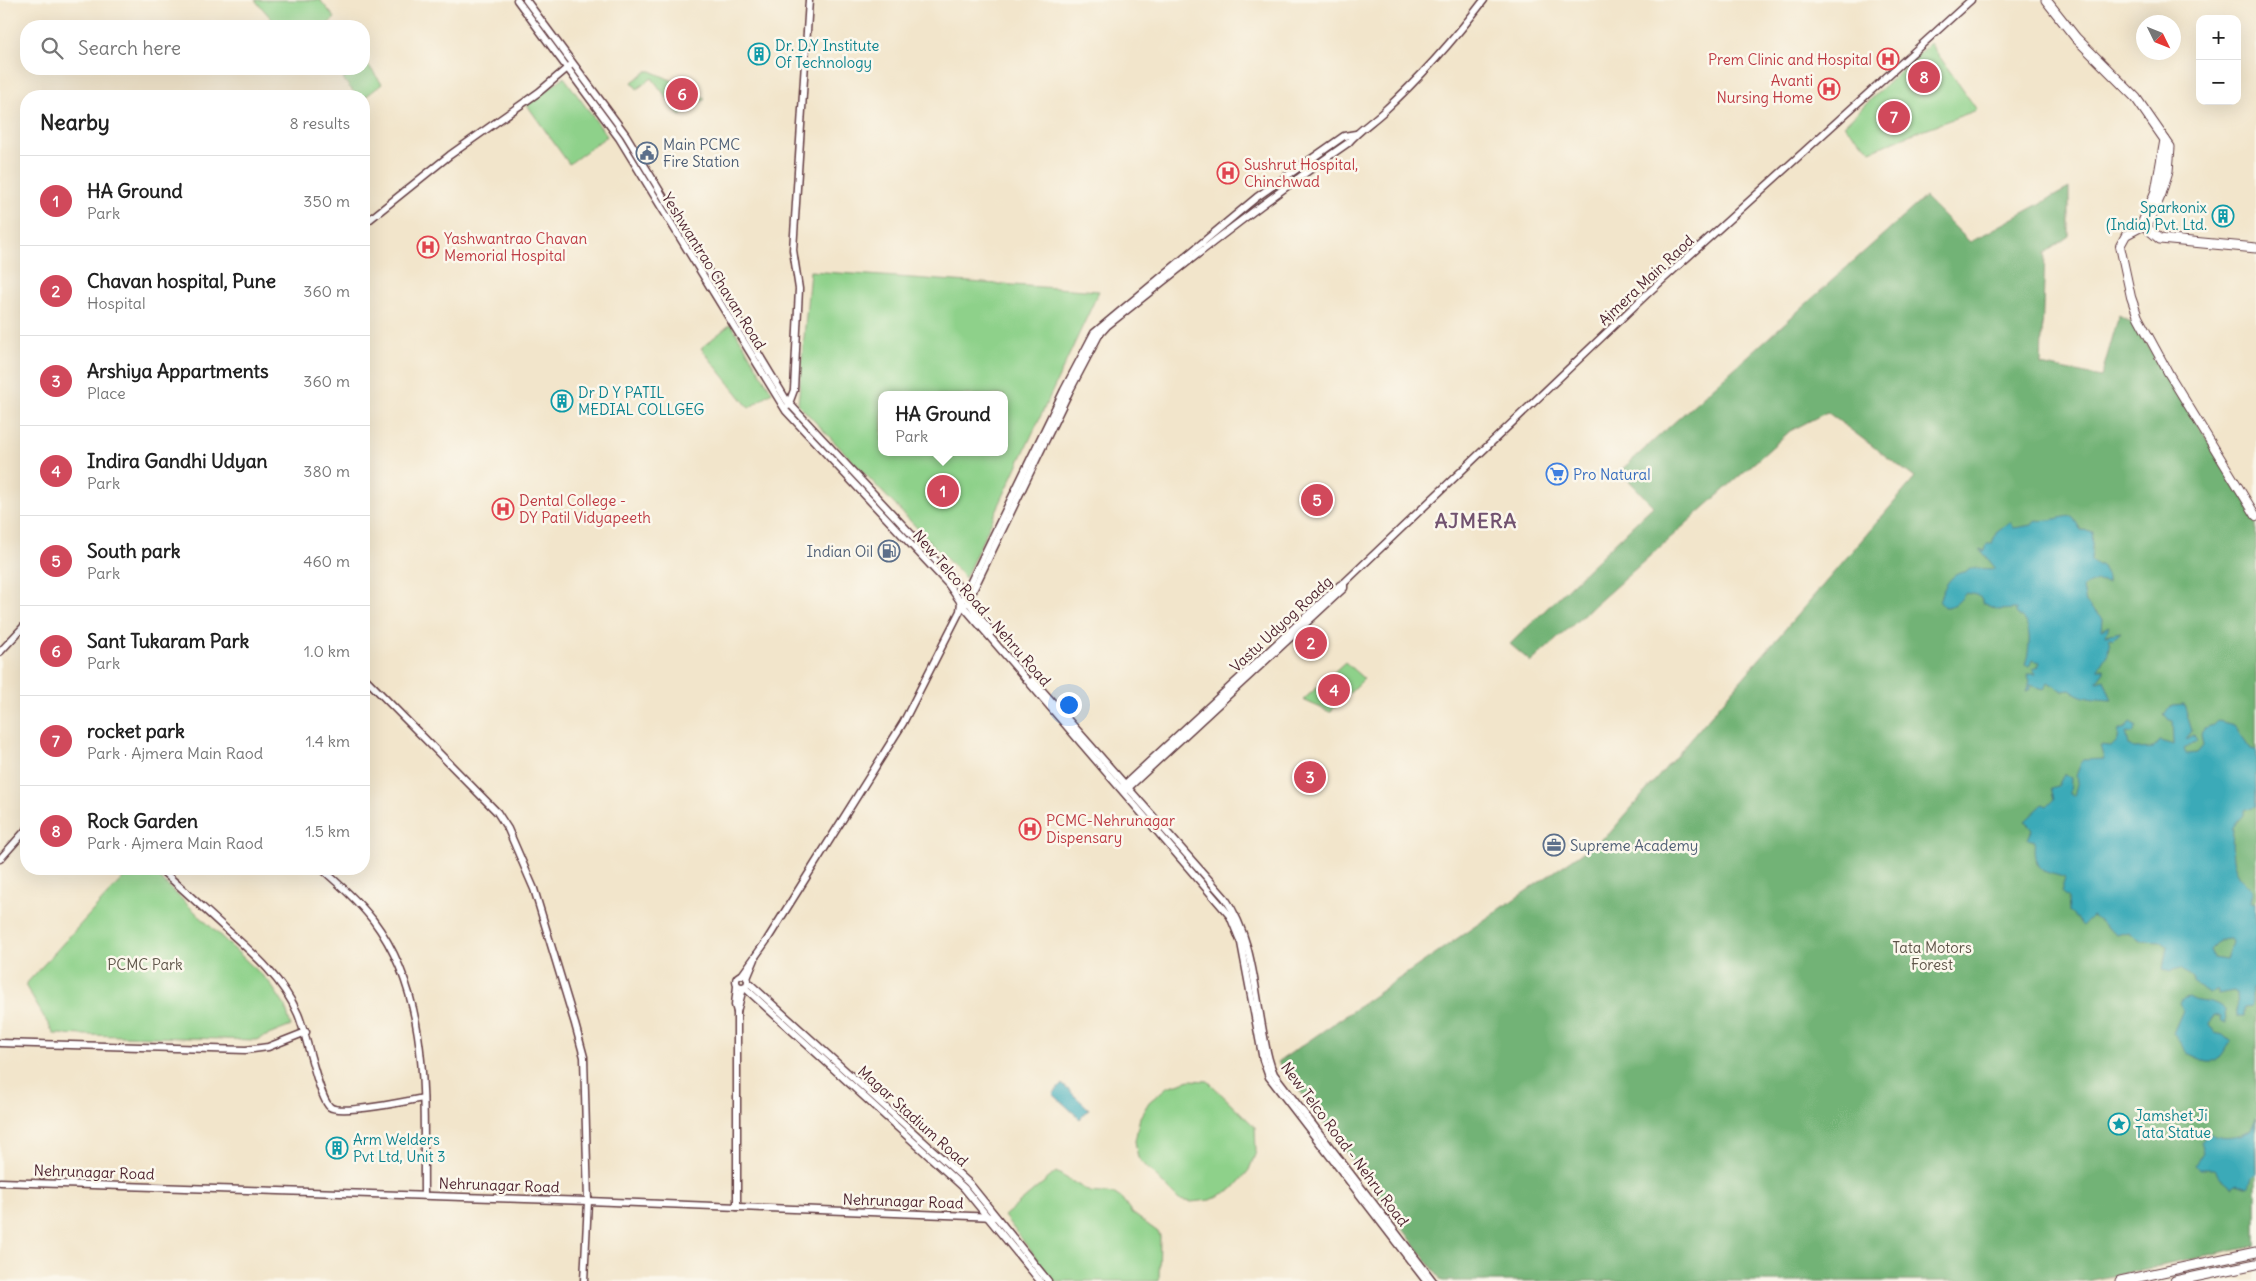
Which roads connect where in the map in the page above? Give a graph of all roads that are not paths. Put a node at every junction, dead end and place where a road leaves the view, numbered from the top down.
1 (517, 0) edge
2 (526, 0) edge
3 (809, 0) edge
4 (1484, 0) edge
5 (1970, 0) edge
6 (2046, 0) edge
7 (571, 65) junction
8 (370, 219) edge
9 (2145, 225) junction
10 (2256, 248) edge
11 (788, 407) junction
12 (2255, 511) edge
13 (1344, 584) joint
14 (963, 603) junction
15 (20, 630) edge
16 (0, 652) edge
17 (370, 684) edge
18 (1125, 788) junction
19 (20, 837) edge
20 (0, 859) edge
21 (166, 875) edge
22 (329, 875) edge
23 (743, 983) junction
24 (306, 1032) junction
25 (0, 1043) edge
26 (423, 1098) junction
27 (0, 1182) edge
28 (424, 1195) junction
29 (588, 1201) junction
30 (737, 1206) junction
31 (1374, 1209) junction
32 (988, 1217) junction
33 (996, 1217) junction
34 (2256, 1252) edge
35 (2256, 1264) edge
36 (584, 1281) edge
37 (1040, 1281) edge
38 (1048, 1281) edge
39 (1426, 1281) edge
40 (1433, 1281) edge
41 (2120, 1281) edge
42 (2175, 1281) edge

1 - 7 street, Yeshwantrao Chavan Road
2 - 7 street, Yeshwantrao Chavan Road
3 - 11 street
4 - 14 street
5 - 13 street, Ajmera Main Raod
6 - 9 main road
7 - 8 street
7 - 11 street, Yeshwantrao Chavan Road
9 - 10 main road
9 - 12 main road
11 - 14 street, New Telco Road - Nehru Road
13 - 18 street, Vastu Udyog Roadg
14 - 18 street, New Telco Road - Nehru Road
14 - 23 street
15 - 16 street
17 - 29 street
18 - 31 street, New Telco Road - Nehru Road
19 - 20 street
21 - 24 street
22 - 26 street
23 - 30 street
23 - 32 street, Magar Stadium Road
23 - 33 street, Magar Stadium Road
24 - 25 street
24 - 26 street
26 - 28 street
27 - 28 street, Nehrunagar Road
28 - 29 street, Nehrunagar Road
29 - 30 street, Nehrunagar Road
29 - 36 street
30 - 32 street, Nehrunagar Road
31 - 39 street, New Telco Road - Nehru Road
31 - 40 street, New Telco Road - Nehru Road
32 - 33 street, Nehrunagar Road
32 - 37 street, Magar Stadium Road
33 - 38 street, Magar Stadium Road
34 - 41 main road
35 - 42 main road

